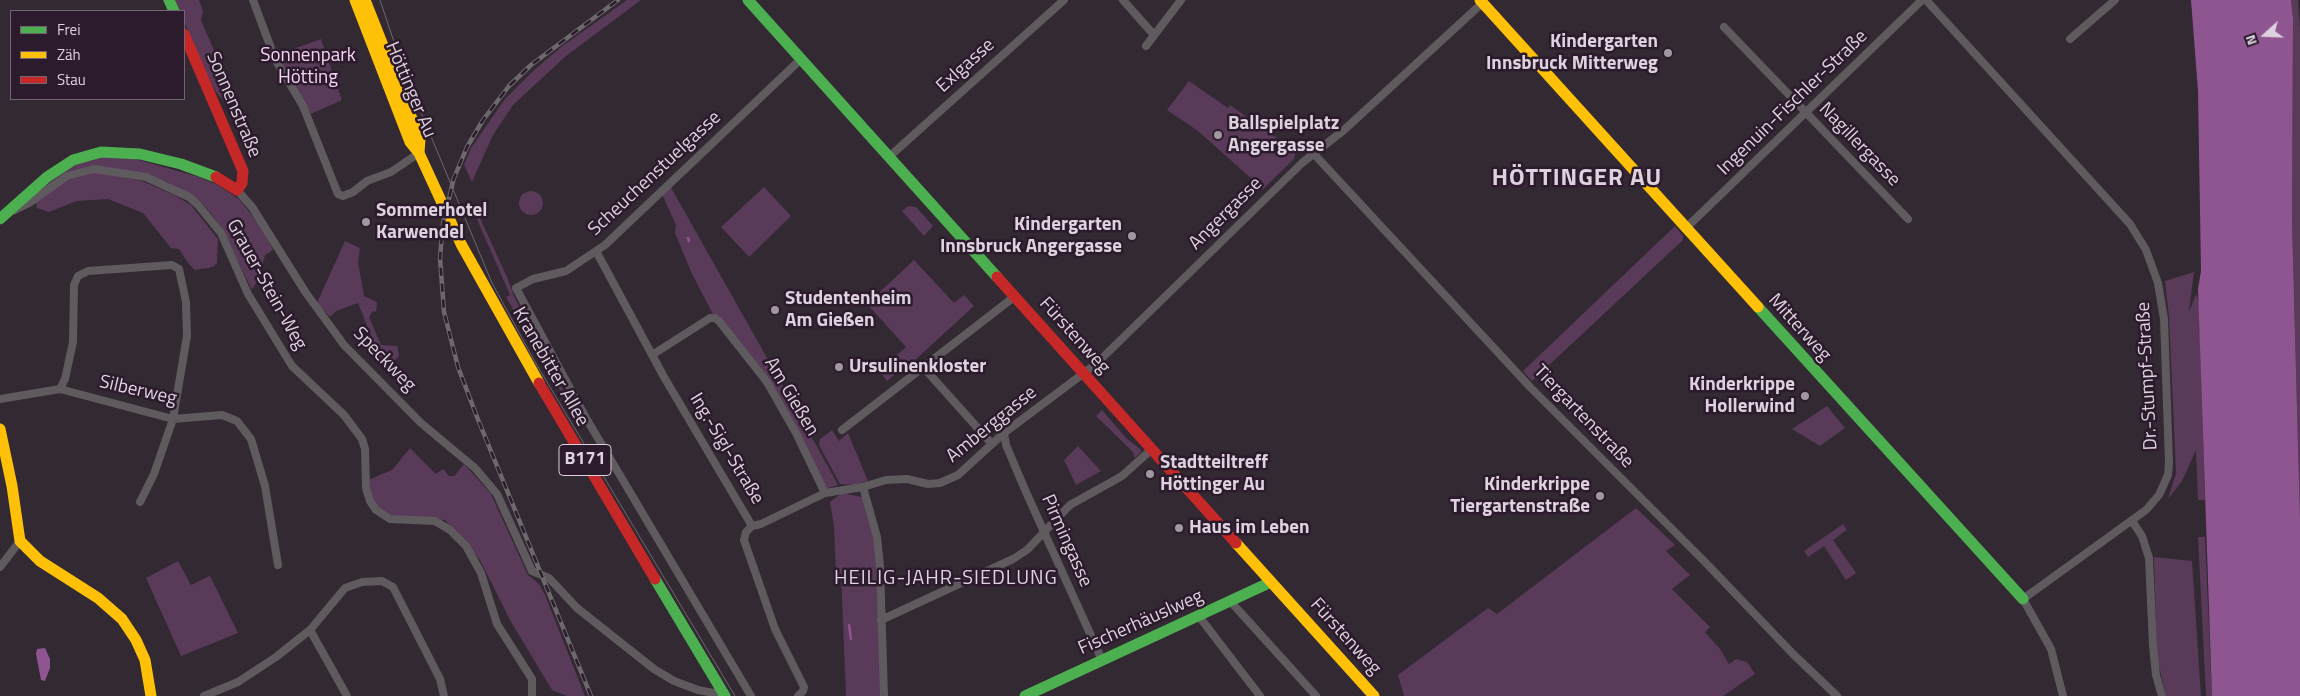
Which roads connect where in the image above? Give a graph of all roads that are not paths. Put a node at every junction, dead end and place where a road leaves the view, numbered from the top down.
1 (253, 0) edge
2 (355, 0) edge
3 (366, 0) edge
4 (748, 0) edge
5 (1064, 0) edge
6 (1123, 0) edge
7 (1181, 0) edge
8 (1922, 0) edge
9 (1926, 0) edge
10 (2115, 0) edge
11 (1482, 2) edge
12 (1724, 27) dead end
13 (1154, 35) junction
14 (185, 36) edge
15 (2070, 39) dead end
16 (1146, 46) dead end
17 (801, 59) junction
18 (1806, 114) junction
19 (418, 152) junction
20 (1314, 154) junction
21 (890, 156) junction
22 (237, 190) junction
23 (2, 218) edge
24 (1908, 219) dead end
25 (1685, 229) junction
26 (596, 251) junction
27 (516, 288) joint
28 (1014, 296) junction
29 (652, 355) junction
30 (924, 368) junction
31 (1084, 374) junction
32 (60, 388) junction
33 (0, 398) edge
34 (173, 419) junction
35 (0, 428) edge
36 (842, 430) dead end
37 (1004, 434) junction
38 (992, 444) junction
39 (1152, 449) junction
40 (863, 487) junction
41 (825, 493) junction
42 (140, 502) dead end
43 (2132, 521) junction
44 (752, 526) junction
45 (1044, 533) junction
46 (20, 541) junction
47 (278, 565) dead end
48 (0, 567) edge
49 (1272, 582) junction
50 (2023, 599) junction
51 (1231, 602) junction
52 (1198, 616) junction
53 (881, 620) junction
54 (310, 630) junction
55 (1102, 660) junction
56 (724, 695) edge
57 (151, 696) edge
58 (204, 696) edge
59 (347, 696) edge
60 (444, 696) edge
61 (532, 696) edge
62 (751, 696) edge
63 (798, 696) edge
64 (884, 696) edge
65 (1025, 696) edge
66 (1260, 696) edge
67 (1316, 696) edge
68 (1374, 696) edge
69 (1837, 696) edge
70 (2063, 696) edge
71 (2162, 696) edge

1 - 19 street
2 - 19 street, Höttinger Au / B171
3 - 19 street, Höttinger Au / B171
4 - 17 street, Fürstenweg
5 - 21 street, Exlgasse
6 - 13 street
7 - 13 street
8 - 18 street, Ingenuin-Fischler-Straße
9 - 43 street, Dr.-Stumpf-Straße
10 - 15 street
11 - 20 street, Angergasse
11 - 25 street, Mitterweg
12 - 18 street, Nagillergasse
13 - 16 street
14 - 22 street, Sonnenstraße
17 - 21 street, Fürstenweg
17 - 26 street, Scheuchenstuelgasse
18 - 24 street, Nagillergasse
18 - 25 street, Ingenuin-Fischler-Straße
19 - 56 street, Kranebitter Allee / B171
20 - 31 street, Angergasse
20 - 69 street, Tiergartenstraße
21 - 28 street, Fürstenweg
22 - 23 street, Speckweg
22 - 56 street, Speckweg
23 - 61 street, Grauer-Stein-Weg
25 - 50 street, Mitterweg
26 - 27 street, Scheuchenstuelgasse
26 - 29 street, Ing.-Sigl-Straße
27 - 62 street, Kranebitter Allee
28 - 30 street
28 - 31 street, Fürstenweg
29 - 41 street, Am Gießen
29 - 44 street, Ing.-Sigl-Straße
30 - 36 street
30 - 38 street
31 - 37 street, Amberggasse
31 - 39 street, Fürstenweg
32 - 33 street, Silberweg
32 - 34 street, Silberweg
32 - 34 street
34 - 42 street
34 - 47 street, Silberweg
35 - 46 street
37 - 38 street, Amberggasse
37 - 45 street, Pirmingasse
38 - 40 street, Amberggasse
39 - 45 street
39 - 49 street, Fürstenweg
40 - 41 street, Amberggasse
40 - 53 street
41 - 44 street
43 - 50 street, Dr.-Stumpf-Straße
43 - 71 street
44 - 63 street, Ing.-Sigl-Straße
45 - 53 street
45 - 55 street, Pirmingasse
46 - 48 street
46 - 57 street
49 - 51 street, Fischerhäuslweg
49 - 68 street, Fürstenweg
50 - 70 street, Mitterweg
51 - 52 street, Fischerhäuslweg
51 - 67 street
52 - 55 street, Fischerhäuslweg
52 - 66 street
53 - 64 street
54 - 58 street
54 - 59 street
54 - 60 street
55 - 65 street, Fischerhäuslweg

